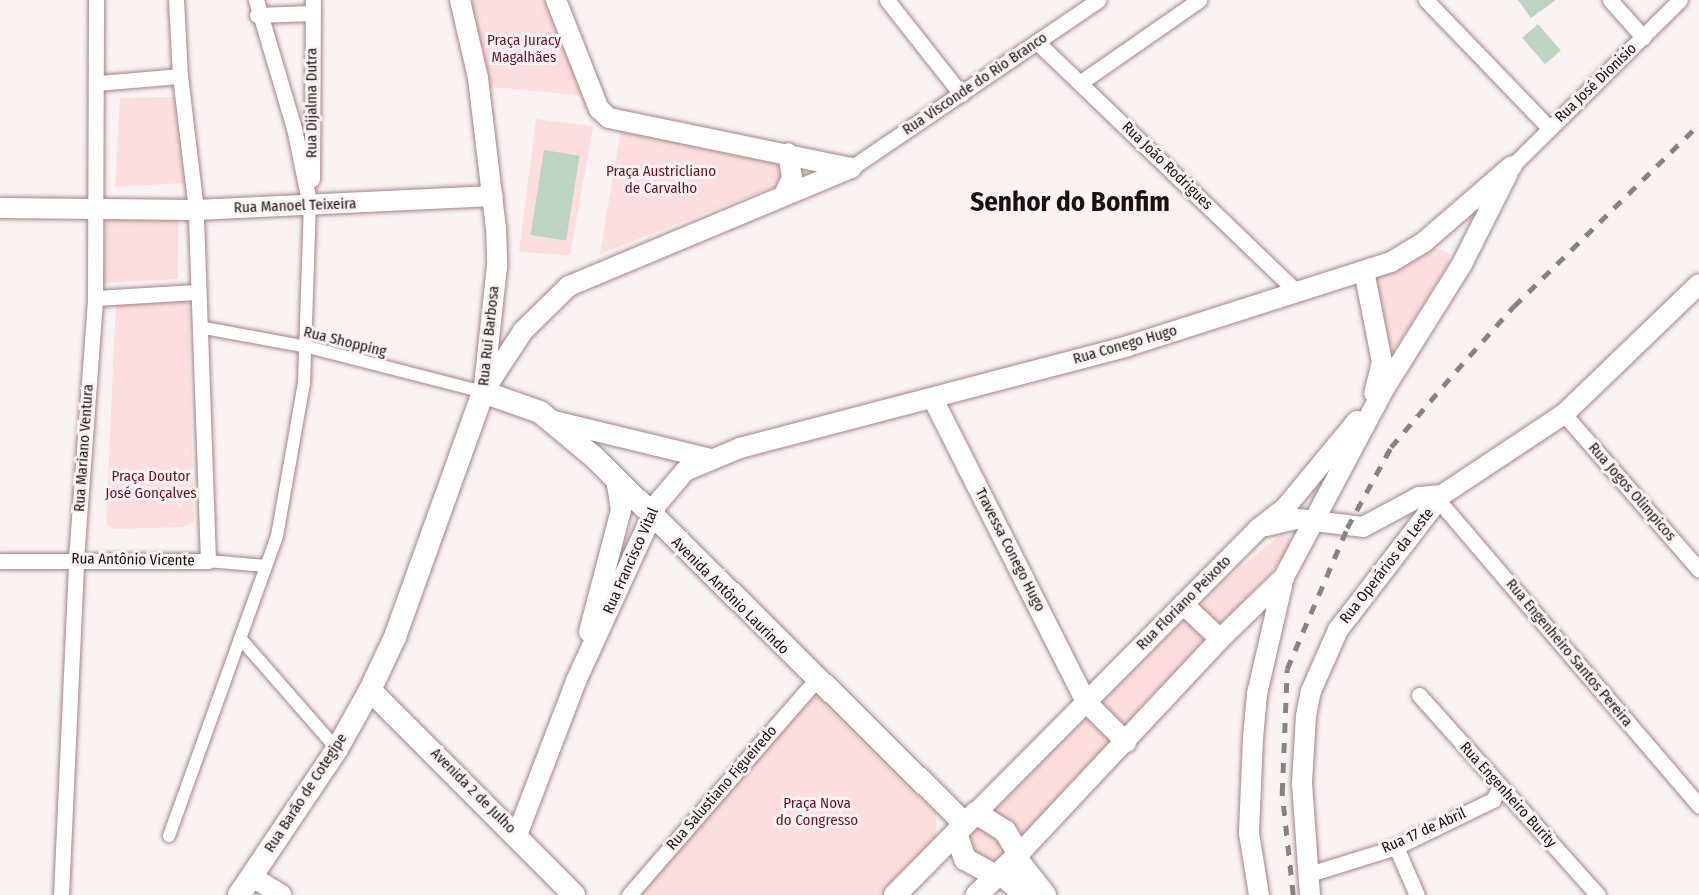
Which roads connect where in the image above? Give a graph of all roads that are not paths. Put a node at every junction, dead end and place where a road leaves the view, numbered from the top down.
1 (96, 0) edge
2 (176, 0) edge
3 (460, 0) edge
4 (556, 0) edge
5 (887, 0) edge
6 (1098, 0) edge
7 (1199, 0) edge
8 (1426, 0) edge
9 (1610, 0) edge
10 (1680, 0) edge
11 (257, 7) edge
12 (312, 7) edge
13 (1643, 37) junction
14 (1037, 42) junction
15 (180, 76) junction
16 (1080, 82) junction
17 (98, 83) junction
18 (962, 94) junction
19 (1549, 128) junction
20 (788, 153) junction
21 (1512, 166) junction
22 (850, 168) junction
23 (784, 195) junction
24 (494, 196) junction
25 (310, 206) junction
26 (0, 208) edge
27 (96, 208) junction
28 (196, 210) junction
29 (1479, 228) junction
30 (1435, 231) junction
31 (1364, 272) junction
32 (1699, 284) edge
33 (1296, 291) junction
34 (197, 292) junction
35 (95, 298) junction
36 (199, 327) junction
37 (308, 347) junction
38 (483, 392) junction
39 (933, 399) junction
40 (1564, 414) junction
41 (547, 419) junction
42 (707, 458) junction
43 (616, 479) junction
44 (1440, 498) junction
45 (653, 520) junction
46 (1313, 521) junction
47 (1258, 529) junction
48 (76, 559) junction
49 (0, 561) edge
50 (208, 561) junction
51 (266, 566) junction
52 (1699, 570) edge
53 (1284, 577) junction
54 (1183, 604) junction
55 (240, 638) junction
56 (1220, 639) junction
57 (816, 680) junction
58 (576, 681) junction
59 (370, 690) junction
60 (1419, 695) dead end
61 (1086, 702) junction
62 (1126, 742) junction
63 (337, 749) junction
64 (1500, 787) junction
65 (1699, 806) edge
66 (965, 823) junction
67 (517, 835) junction
68 (169, 836) dead end
69 (1396, 847) junction
70 (1008, 866) junction
71 (1306, 875) junction
72 (251, 876) junction
73 (61, 895) edge
74 (239, 895) edge
75 (281, 895) edge
76 (574, 895) edge
77 (629, 895) edge
78 (895, 895) edge
79 (977, 895) edge
80 (1025, 895) edge
81 (1045, 895) edge
82 (1259, 895) edge
83 (1310, 895) edge
84 (1417, 895) edge
85 (1598, 895) edge

1 - 17 street, Rua Mariano Ventura
2 - 15 street
3 - 24 street, Rua Rui Barbosa
4 - 20 street
5 - 18 street
6 - 14 street, Rua Visconde do Rio Branco
7 - 16 street
8 - 19 street
9 - 13 street
10 - 13 street, Rua José Dionisio
11 - 12 street
11 - 25 street
12 - 25 street, Rua Dijalma Dutra
13 - 19 street, Rua José Dionisio
14 - 16 street, Rua João Rodrigues
14 - 18 street, Rua Visconde do Rio Branco
15 - 17 street
15 - 28 street
16 - 33 street, Rua João Rodrigues
17 - 27 street, Rua Mariano Ventura
18 - 22 street, Rua Visconde do Rio Branco
19 - 21 street, Rua José Dionisio
20 - 22 street
20 - 23 street
21 - 29 street
21 - 30 street, Rua Conego Hugo
22 - 23 street
23 - 38 street
24 - 25 street, Rua Manoel Teixeira
24 - 38 street, Rua Rui Barbosa
25 - 28 street, Rua Manoel Teixeira
25 - 37 street
26 - 27 street, Rua Manoel Teixeira
27 - 28 street, Rua Manoel Teixeira
27 - 35 street, Rua Mariano Ventura
28 - 34 street
29 - 30 street
29 - 46 street
30 - 31 street, Rua Conego Hugo
31 - 33 street, Rua Conego Hugo
31 - 47 street, Rua Floriano Peixoto
32 - 40 street, Rua Operários da Leste
33 - 39 street, Rua Conego Hugo
34 - 35 street
34 - 36 street
35 - 48 street, Rua Mariano Ventura
36 - 37 street, Rua Shopping
36 - 50 street
37 - 38 street, Rua Shopping
37 - 51 street
38 - 41 main road, Avenida Antônio Laurindo
38 - 59 main road, Rua Rui Barbosa
39 - 42 street, Rua Conego Hugo
39 - 61 street, Travessa Conego Hugo
40 - 44 street, Rua Operários da Leste
40 - 52 street, Rua Jogos Olimpicos
41 - 42 street
41 - 43 main road, Avenida Antônio Laurindo
42 - 45 street, Rua Francisco Vital
43 - 45 main road, Avenida Antônio Laurindo
43 - 58 street, Rua Francisco Vital
44 - 46 street
44 - 65 street, Rua Engenheiro Santos Pereira
44 - 71 street, Rua Operários da Leste
45 - 57 main road, Avenida Antônio Laurindo
45 - 58 street, Rua Francisco Vital
46 - 47 street
46 - 53 street
47 - 54 street, Rua Floriano Peixoto
48 - 49 street, Rua Antônio Vicente
48 - 50 street, Rua Antônio Vicente
48 - 73 street, Rua Mariano Ventura
50 - 51 street, Rua Antônio Vicente
51 - 55 street
53 - 56 street
53 - 82 street
54 - 56 street
54 - 61 street, Rua Floriano Peixoto
55 - 63 street
55 - 68 street
56 - 62 street
57 - 66 main road, Avenida Antônio Laurindo
57 - 77 street, Rua Salustiano Figueiredo
58 - 67 street, Rua Francisco Vital
59 - 63 main road, Rua Barão de Cotegipe
59 - 67 main road, Avenida 2 de Julho
60 - 64 street, Rua Engenheiro Burity
61 - 62 street, Travessa Conego Hugo
61 - 66 street, Rua Floriano Peixoto
62 - 70 street
63 - 72 main road, Rua Barão de Cotegipe
64 - 69 street, Rua 17 de Abril
64 - 85 street, Rua Engenheiro Burity
66 - 70 main road
66 - 70 main road
66 - 78 main road, Rua Floriano Peixoto
67 - 76 main road, Avenida 2 de Julho
69 - 71 street, Rua 17 de Abril
69 - 84 street
70 - 79 main road
70 - 80 main road
70 - 81 main road
71 - 83 street, Rua Operários da Leste
72 - 74 main road, Rua Barão de Cotegipe
72 - 75 street

